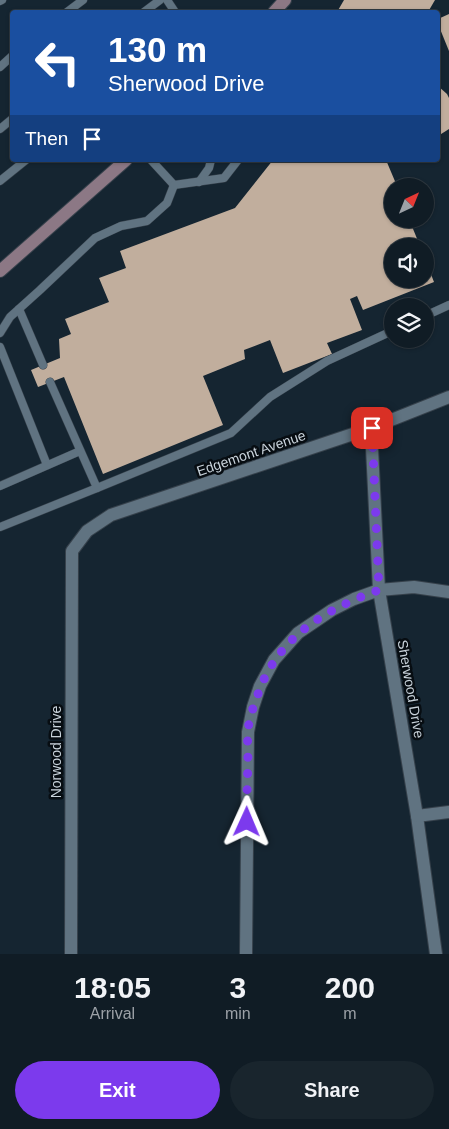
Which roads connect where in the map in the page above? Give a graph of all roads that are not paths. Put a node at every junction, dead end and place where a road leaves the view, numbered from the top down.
1 (83, 0) edge
2 (160, 0) edge
3 (284, 0) edge
4 (70, 10) edge
5 (147, 10) edge
6 (276, 10) edge
7 (10, 58) edge
8 (0, 67) edge
9 (10, 121) edge
10 (0, 130) edge
11 (24, 162) edge
12 (124, 162) edge
13 (153, 162) edge
14 (210, 162) edge
15 (236, 162) edge
16 (0, 181) edge
17 (200, 182) junction
18 (174, 185) junction
19 (0, 271) edge
20 (449, 305) edge
21 (19, 309) junction
22 (434, 312) edge
23 (0, 333) edge
24 (384, 335) edge
25 (0, 347) edge
26 (42, 365) dead end
27 (50, 382) dead end
28 (449, 397) edge
29 (372, 428) junction
30 (80, 451) junction
31 (47, 465) junction
32 (0, 486) edge
33 (97, 488) junction
34 (0, 527) edge
35 (72, 551) joint
36 (379, 590) junction
37 (449, 592) edge
38 (449, 812) edge
39 (417, 816) junction
40 (71, 954) edge
41 (246, 954) edge
42 (436, 954) edge

1 - 4 lane
2 - 5 lane
3 - 6 main road
7 - 8 lane
9 - 10 lane
11 - 16 lane
12 - 19 main road
13 - 18 lane
14 - 17 lane
15 - 17 lane
17 - 18 lane
18 - 21 lane
20 - 22 lane
21 - 23 lane
21 - 26 lane
24 - 33 lane
25 - 31 lane
27 - 30 lane
28 - 29 street, Edgemont Avenue
29 - 35 street, Edgemont Avenue
29 - 36 street, Sherwood Drive
30 - 31 lane
30 - 33 lane
31 - 32 lane
33 - 34 lane
35 - 40 street, Norwood Drive
36 - 37 street
36 - 39 street, Sherwood Drive
36 - 41 street
38 - 39 street
39 - 42 street, Sherwood Drive

